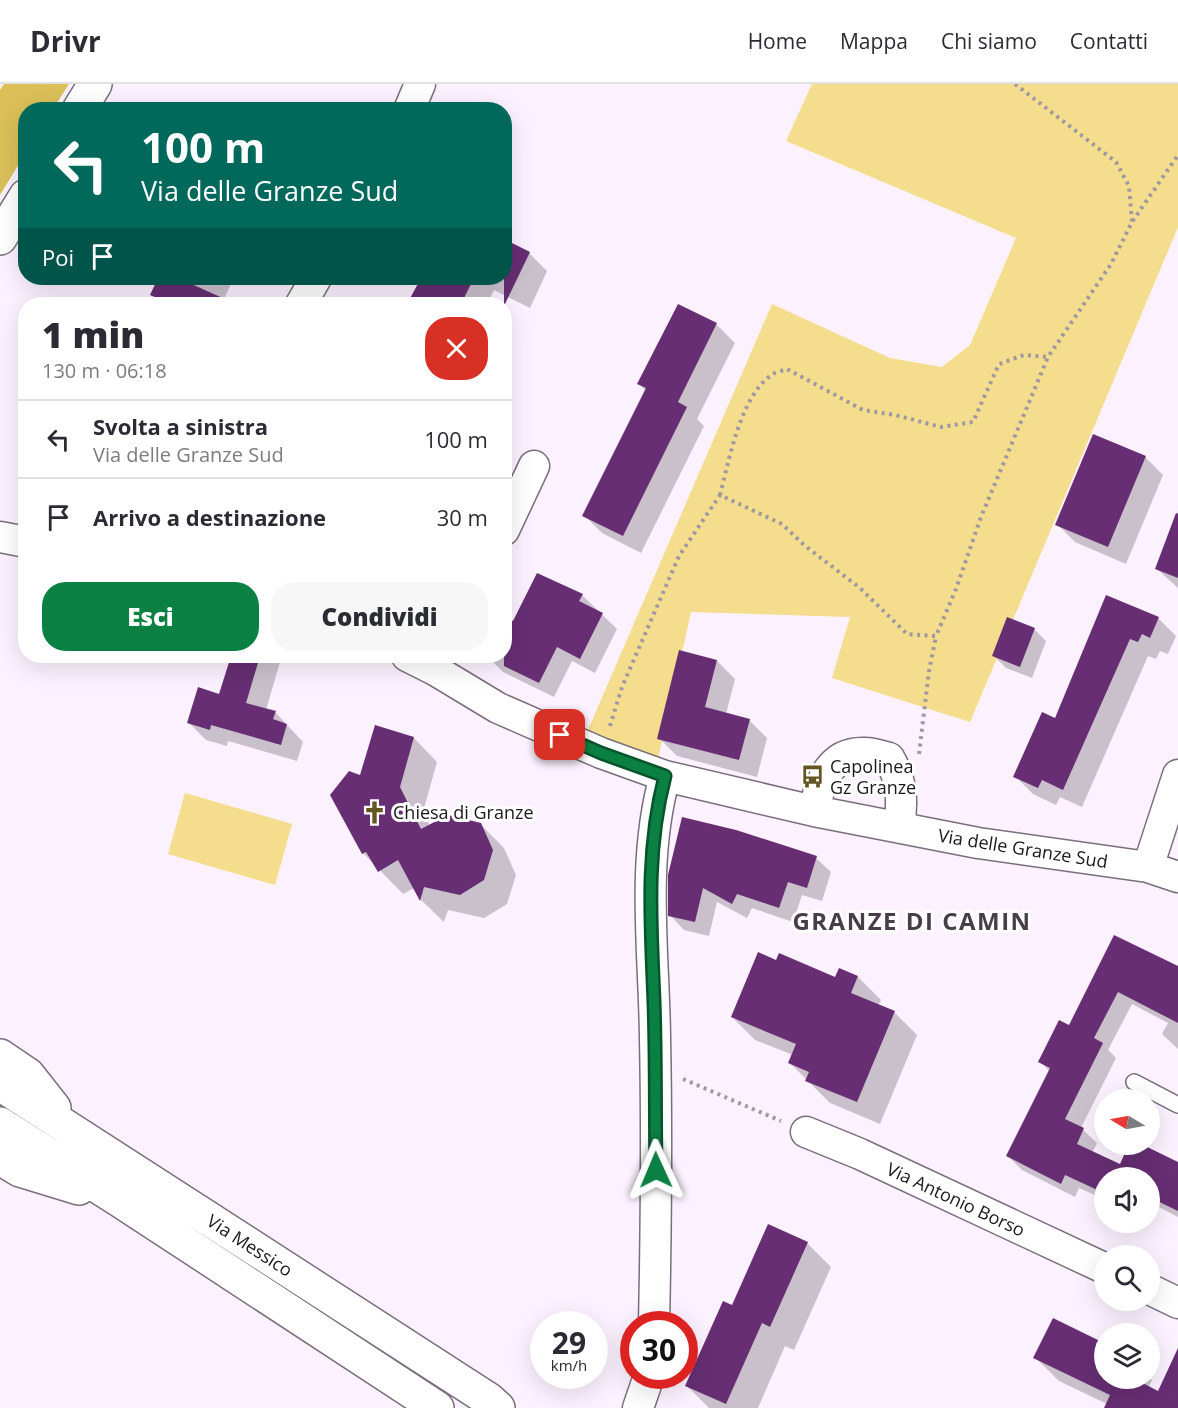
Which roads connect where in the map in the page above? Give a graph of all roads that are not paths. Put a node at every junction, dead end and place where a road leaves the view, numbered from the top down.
1 (95, 84) edge
2 (420, 84) edge
3 (85, 102) edge
4 (412, 102) edge
5 (18, 209) edge
6 (0, 238) edge
7 (534, 465) dead end
8 (512, 513) edge
9 (0, 537) edge
10 (18, 540) edge
11 (439, 663) edge
12 (1178, 775) edge
13 (665, 776) junction
14 (814, 811) junction
15 (899, 827) junction
16 (1148, 867) junction
17 (1178, 877) edge
18 (0, 1056) edge
19 (1134, 1082) dead end
20 (0, 1084) edge
21 (1178, 1105) edge
22 (0, 1124) edge
23 (70, 1129) junction
24 (806, 1132) road end
25 (0, 1158) edge
26 (121, 1201) junction
27 (1094, 1263) edge
28 (1160, 1294) edge
29 (1178, 1303) edge
30 (654, 1311) edge
31 (645, 1389) edge
32 (427, 1405) edge
33 (498, 1408) edge
34 (638, 1408) edge

1 - 3 street
2 - 4 street
5 - 6 street
7 - 8 street
9 - 10 street
11 - 13 street, Via delle Granze Sud
12 - 16 street
13 - 14 street, Via delle Granze Sud
13 - 30 street
14 - 15 street, Via delle Granze Sud
14 - 15 street
15 - 16 street, Via delle Granze Sud
16 - 17 street, Via delle Granze Sud
18 - 23 street
19 - 21 lane
20 - 23 street, Via Messico
22 - 26 street, Via Messico
23 - 33 street, Via Messico
24 - 27 street, Via Antonio Borso
25 - 26 street
26 - 32 street, Via Messico
28 - 29 street
31 - 34 street

